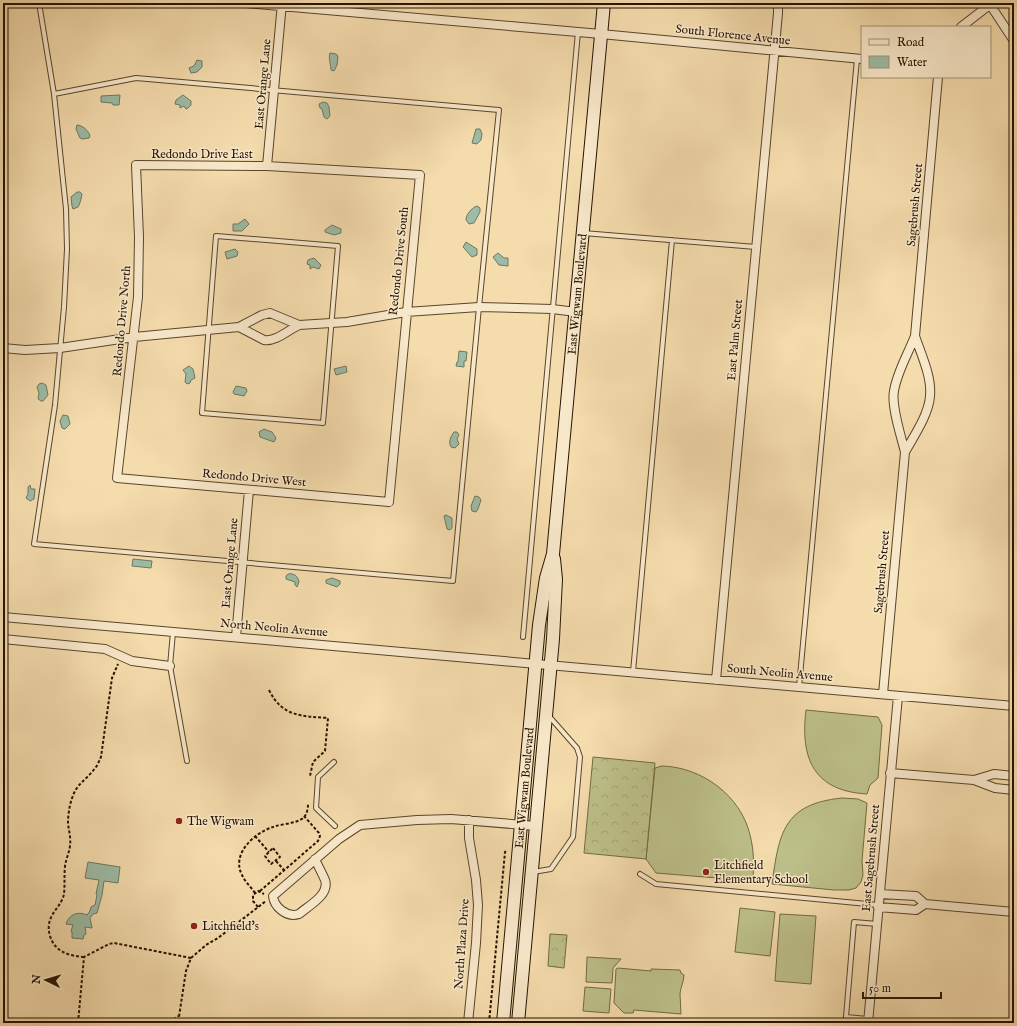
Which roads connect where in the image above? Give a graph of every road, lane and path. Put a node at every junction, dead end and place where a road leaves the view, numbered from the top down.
1 (39, 3) edge
2 (246, 3) edge
3 (604, 3) edge
4 (778, 3) edge
5 (990, 3) edge
6 (282, 4) edge
7 (962, 26) edge
8 (578, 32) junction
9 (601, 34) junction
10 (1014, 41) edge
11 (774, 51) junction
12 (860, 59) edge
13 (938, 78) edge
14 (274, 90) junction
15 (54, 94) junction
16 (136, 165) joint
17 (267, 166) junction
18 (583, 232) junction
19 (672, 240) junction
20 (756, 248) junction
21 (479, 307) junction
22 (552, 309) junction
23 (406, 312) junction
24 (576, 312) junction
25 (331, 323) junction
26 (299, 325) junction
27 (239, 327) junction
28 (208, 329) junction
29 (915, 336) junction
30 (134, 337) junction
31 (3, 348) edge
32 (60, 348) junction
33 (905, 452) junction
34 (117, 478) joint
35 (249, 490) junction
36 (388, 502) joint
37 (242, 562) junction
38 (3, 617) edge
39 (173, 632) junction
40 (236, 637) junction
41 (523, 637) dead end
42 (3, 639) edge
43 (121, 656) junction
44 (543, 664) junction
45 (170, 666) junction
46 (633, 672) junction
47 (716, 680) junction
48 (799, 687) junction
49 (269, 690) dead end
50 (883, 694) junction
51 (898, 696) junction
52 (1014, 706) edge
53 (547, 713) junction
54 (187, 761) dead end
55 (334, 762) dead end
56 (890, 773) junction
57 (1014, 776) edge
58 (310, 780) dead end
59 (974, 780) junction
60 (1014, 790) edge
61 (308, 801) dead end
62 (304, 816) junction
63 (469, 820) junction
64 (521, 824) junction
65 (335, 826) dead end
66 (536, 826) junction
67 (255, 836) junction
68 (510, 846) dead end
69 (269, 852) junction
70 (315, 859) junction
71 (276, 860) junction
72 (284, 871) junction
73 (532, 872) junction
74 (640, 874) dead end
75 (260, 891) junction
76 (255, 893) junction
77 (880, 894) junction
78 (925, 904) junction
79 (878, 906) junction
80 (258, 907) junction
81 (1014, 912) edge
82 (877, 924) junction
83 (84, 957) junction
84 (191, 958) junction
85 (179, 1016) junction
86 (868, 1021) edge
87 (78, 1023) edge
88 (170, 1023) edge
89 (178, 1023) edge
90 (468, 1023) edge
91 (489, 1023) edge
92 (503, 1023) edge
93 (518, 1023) edge

1 - 15 lane
2 - 6 street, South Florence Avenue
3 - 9 street, East Wigwam Boulevard
4 - 11 street, East Palm Street
5 - 7 street
5 - 10 street
6 - 8 street, South Florence Avenue
6 - 14 street, East Orange Lane
8 - 9 street, South Florence Avenue
8 - 22 lane
9 - 11 street, South Florence Avenue
9 - 18 street, East Wigwam Boulevard
11 - 12 street, South Florence Avenue
11 - 20 street, East Palm Street
12 - 48 lane
13 - 29 street, Sagebrush Street
14 - 15 lane
14 - 17 street, East Orange Lane
14 - 21 lane
15 - 32 lane
16 - 17 street, Redondo Drive East
16 - 30 street, Redondo Drive North
17 - 23 street, Redondo Drive South
18 - 19 lane
18 - 24 street, East Wigwam Boulevard
19 - 20 lane
19 - 46 lane
20 - 47 street, East Palm Street
21 - 22 street
21 - 23 street
21 - 37 lane
22 - 24 street
22 - 41 lane
23 - 25 street
23 - 36 street, Redondo Drive South
24 - 44 street, East Wigwam Boulevard
25 - 26 street
25 - 28 lane
25 - 28 lane
26 - 27 street
26 - 27 street
27 - 28 street
28 - 30 street
29 - 33 street, Sagebrush Street
29 - 33 street, Sagebrush Street
30 - 32 street
30 - 34 street, Redondo Drive North
31 - 32 street
32 - 37 lane
33 - 50 street, Sagebrush Street
34 - 35 street, Redondo Drive West
35 - 36 street, Redondo Drive West
35 - 37 street, East Orange Lane
37 - 40 street, East Orange Lane
38 - 39 street, North Neolin Avenue
39 - 40 street, North Neolin Avenue
39 - 45 lane
40 - 44 street, North Neolin Avenue
42 - 43 street
43 - 45 street
43 - 83 path
44 - 46 street, South Neolin Avenue
44 - 53 street, East Wigwam Boulevard
44 - 64 street, East Wigwam Boulevard
45 - 54 lane
46 - 47 street, South Neolin Avenue
47 - 48 street, South Neolin Avenue
48 - 50 street, South Neolin Avenue
49 - 58 path
50 - 51 street, South Neolin Avenue
51 - 52 street, South Neolin Avenue
51 - 56 street, East Sagebrush Street
53 - 66 street, East Wigwam Boulevard
53 - 73 lane
55 - 65 lane
56 - 59 street
56 - 77 street, East Sagebrush Street
57 - 59 street
59 - 60 street
61 - 62 path
62 - 67 path
62 - 72 path
63 - 64 street
63 - 70 street
63 - 90 street, North Plaza Drive
64 - 66 street
64 - 92 street, East Wigwam Boulevard
66 - 73 street, East Wigwam Boulevard
67 - 69 path
67 - 76 path
68 - 91 path
69 - 71 path
69 - 71 path
70 - 70 street
71 - 72 path
72 - 75 path
73 - 93 street, East Wigwam Boulevard
74 - 79 lane
75 - 76 path
75 - 80 path
76 - 80 path
77 - 78 street
77 - 79 street, East Sagebrush Street
78 - 79 street
78 - 81 street
79 - 82 street, East Sagebrush Street
80 - 84 path
82 - 86 street, East Sagebrush Street
82 - 86 lane
83 - 84 path
83 - 87 path
84 - 85 path
85 - 88 path
85 - 89 path

